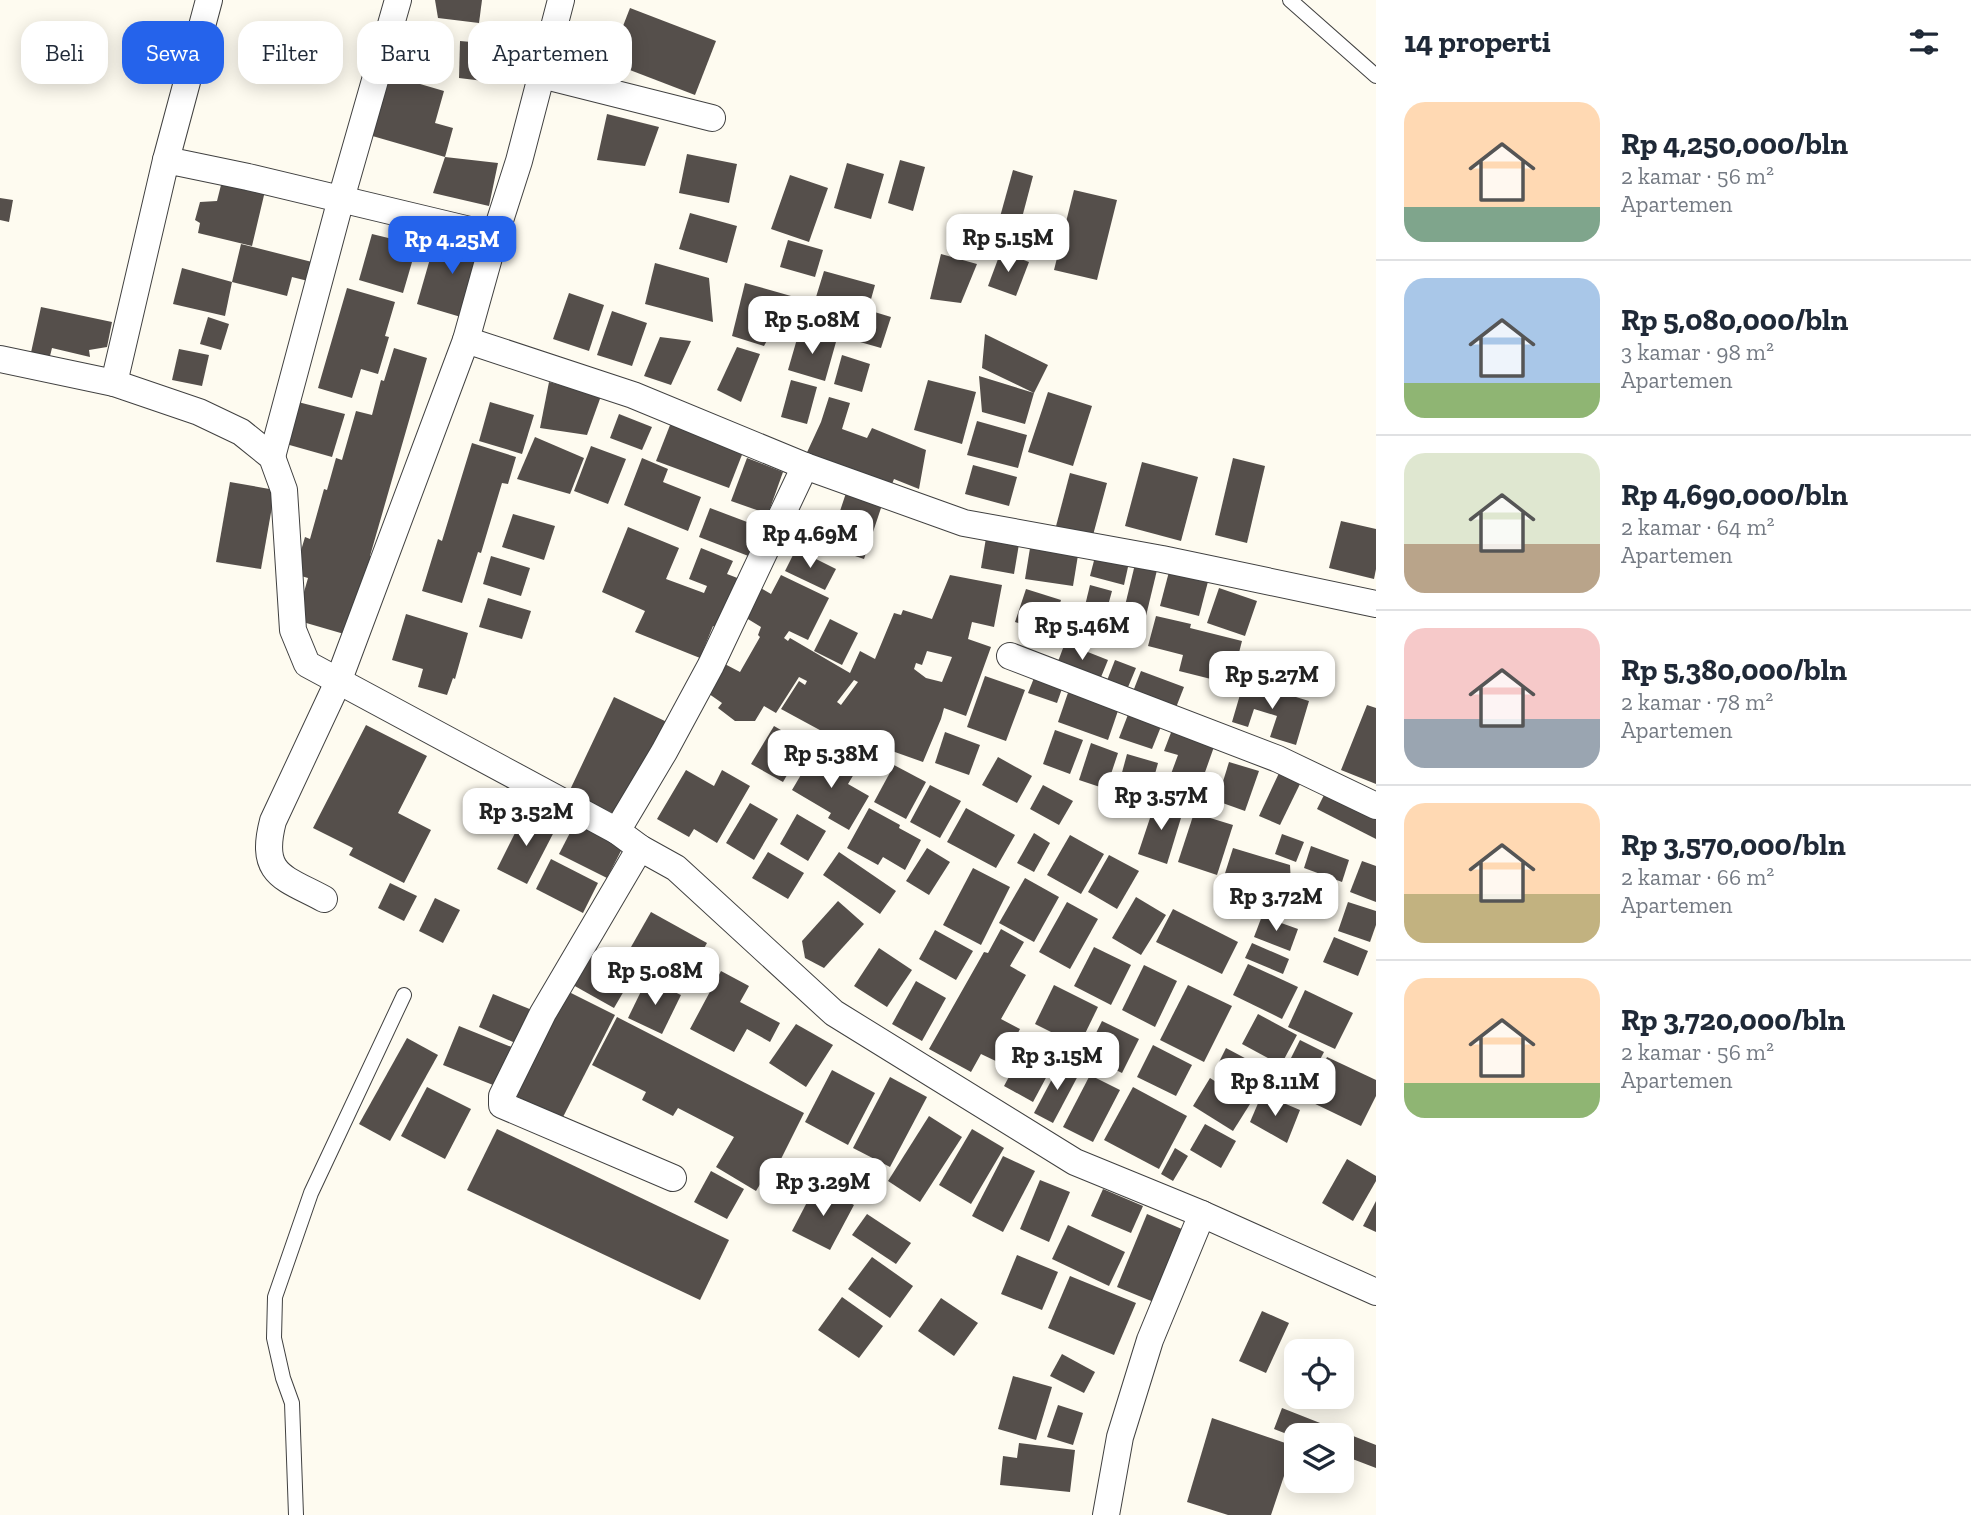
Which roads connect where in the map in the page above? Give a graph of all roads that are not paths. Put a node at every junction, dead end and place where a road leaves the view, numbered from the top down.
1 (209, 0) edge
2 (398, 0) edge
3 (561, 0) edge
4 (1290, 0) edge
5 (555, 21) edge
6 (1376, 76) edge
7 (539, 84) edge
8 (577, 84) edge
9 (712, 118) dead end
10 (166, 160) junction
11 (341, 200) junction
12 (495, 236) junction
13 (466, 340) junction
14 (0, 359) edge
15 (114, 383) junction
16 (272, 457) junction
17 (806, 466) junction
18 (1376, 604) edge
19 (1010, 656) dead end
20 (338, 682) junction
21 (1376, 806) edge
22 (617, 831) junction
23 (640, 848) junction
24 (324, 899) dead end
25 (404, 995) dead end
26 (673, 1178) dead end
27 (1202, 1214) junction
28 (1376, 1292) edge
29 (296, 1515) edge
30 (1106, 1515) edge

1 - 10 street
2 - 11 street
3 - 5 street
4 - 6 lane
7 - 12 street
8 - 9 street
10 - 11 street
10 - 15 street
11 - 12 street
11 - 16 street
12 - 13 street
13 - 17 street
13 - 20 street
14 - 15 street
15 - 16 street
16 - 20 street
17 - 18 street
17 - 22 street
19 - 21 street
20 - 22 street
20 - 24 street
22 - 23 street
23 - 26 street
23 - 27 street
25 - 29 lane
27 - 28 street
27 - 30 street

